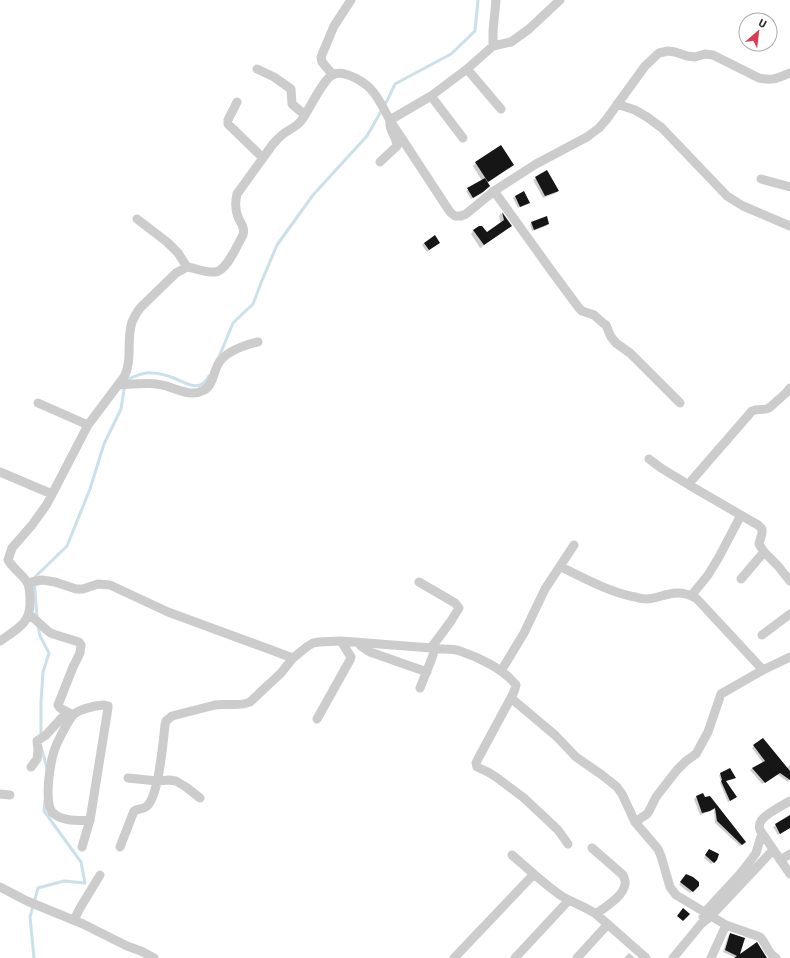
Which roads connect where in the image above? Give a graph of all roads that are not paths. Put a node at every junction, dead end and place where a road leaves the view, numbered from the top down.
1 (351, 0) edge
2 (496, 0) edge
3 (560, 0) edge
4 (493, 46) junction
5 (257, 68) dead end
6 (467, 69) junction
7 (790, 74) edge
8 (332, 75) junction
9 (431, 96) junction
10 (237, 102) dead end
11 (617, 104) junction
12 (501, 109) dead end
13 (305, 115) junction
14 (387, 116) junction
15 (463, 138) dead end
16 (263, 158) junction
17 (380, 162) dead end
18 (761, 179) dead end
19 (790, 187) edge
20 (494, 191) junction
21 (137, 219) dead end
22 (790, 226) edge
23 (187, 267) junction
24 (258, 342) dead end
25 (123, 384) junction
26 (790, 388) edge
27 (38, 402) dead end
28 (680, 403) dead end
29 (88, 425) junction
30 (649, 459) dead end
31 (0, 472) edge
32 (689, 485) junction
33 (52, 494) junction
34 (741, 515) junction
35 (574, 545) dead end
36 (764, 552) junction
37 (4, 560) edge
38 (561, 567) junction
39 (741, 579) dead end
40 (790, 581) edge
41 (419, 582) dead end
42 (30, 583) junction
43 (691, 596) junction
44 (790, 614) edge
45 (31, 616) junction
46 (762, 635) dead end
47 (0, 641) edge
48 (341, 641) junction
49 (358, 642) junction
50 (433, 648) junction
51 (790, 657) edge
52 (294, 658) junction
53 (763, 670) junction
54 (501, 671) junction
55 (427, 672) junction
56 (420, 688) dead end
57 (511, 698) junction
58 (70, 713) junction
59 (317, 719) dead end
60 (31, 767) dead end
61 (128, 778) dead end
62 (157, 781) junction
63 (0, 794) edge
64 (10, 794) dead end
65 (200, 798) dead end
66 (790, 801) edge
67 (90, 820) junction
68 (635, 822) junction
69 (762, 834) junction
70 (568, 844) dead end
71 (82, 847) dead end
72 (120, 847) dead end
73 (592, 848) dead end
74 (773, 850) junction
75 (790, 854) edge
76 (512, 855) dead end
77 (780, 860) junction
78 (534, 874) junction
79 (790, 874) edge
80 (100, 875) dead end
81 (0, 887) edge
82 (569, 900) junction
83 (596, 914) junction
84 (708, 914) junction
85 (74, 920) junction
86 (608, 924) junction
87 (726, 925) junction
88 (154, 958) edge
89 (454, 958) edge
90 (515, 958) edge
91 (577, 958) edge
92 (646, 958) edge
93 (672, 958) edge
94 (711, 958) edge
95 (776, 958) edge

1 - 8 street
2 - 4 street
3 - 4 street
4 - 6 street
5 - 13 street
6 - 9 street
6 - 12 street
7 - 11 street
8 - 13 street
8 - 14 street
9 - 14 street
9 - 15 street
10 - 16 street
11 - 20 street
11 - 22 street
13 - 16 street
14 - 17 street
14 - 20 street
16 - 23 street
18 - 19 street
20 - 28 street
21 - 23 street
23 - 25 street
24 - 25 street
25 - 29 street
26 - 32 street
27 - 29 street
29 - 33 street
30 - 32 street
31 - 33 street
32 - 34 street
33 - 37 street
34 - 36 street
34 - 43 street
35 - 38 street
36 - 39 street
36 - 40 street
37 - 42 street
38 - 43 street
38 - 54 street
41 - 50 street
42 - 45 street
42 - 52 street
43 - 53 street
44 - 46 street
45 - 47 street
45 - 58 street
48 - 49 street
48 - 52 street
48 - 59 street
49 - 50 street
49 - 55 street
50 - 54 street
50 - 55 street
51 - 53 street
52 - 62 street
53 - 68 street
54 - 57 street
55 - 56 street
57 - 68 street
57 - 70 street
58 - 60 street
58 - 67 street
58 - 67 street
61 - 62 street
62 - 65 street
62 - 72 street
63 - 64 street
66 - 69 street
67 - 71 street
68 - 84 street
69 - 74 street
69 - 84 street
73 - 83 street
74 - 77 street
74 - 84 street
75 - 77 street
76 - 78 street
77 - 79 street
78 - 82 street
78 - 89 street
80 - 85 street
81 - 85 street
82 - 83 street
82 - 90 street
83 - 86 street
84 - 87 street
84 - 93 street
85 - 88 street
86 - 91 street
86 - 92 street
87 - 94 street
87 - 95 street

